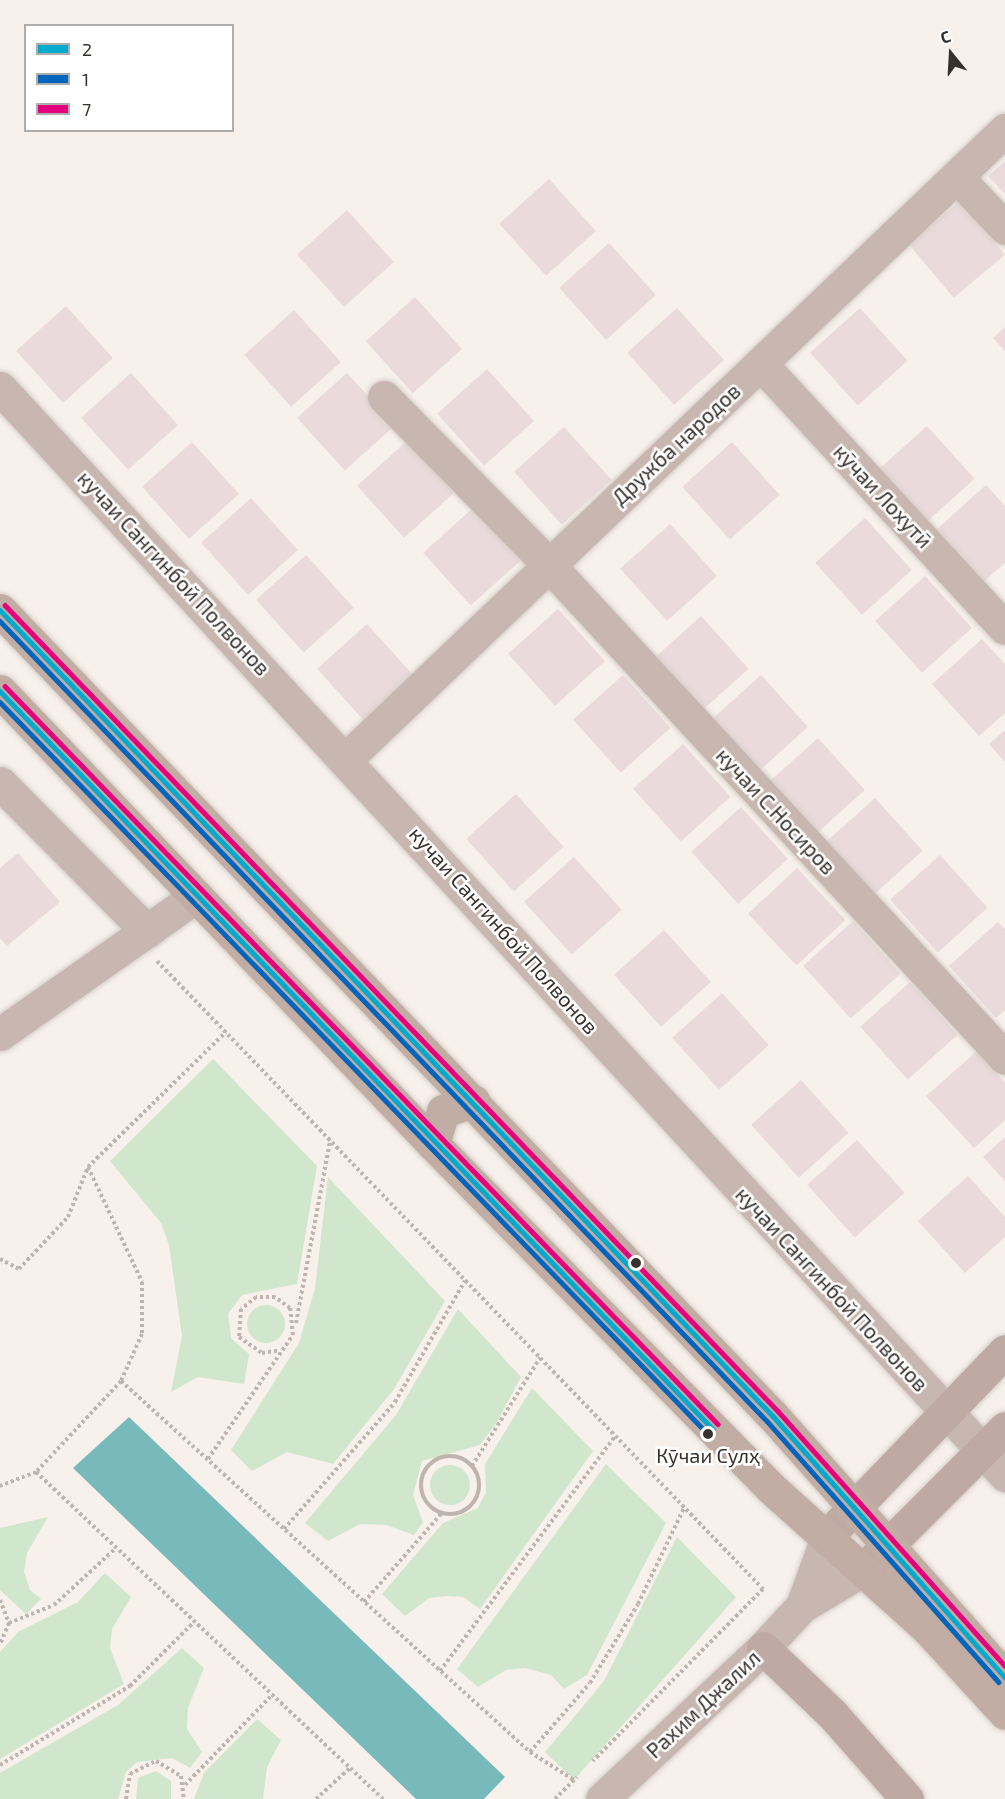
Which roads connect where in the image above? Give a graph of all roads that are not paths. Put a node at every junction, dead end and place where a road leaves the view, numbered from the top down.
1 (1005, 130) edge
2 (957, 177) junction
3 (1005, 228) edge
4 (761, 364) junction
5 (0, 388) edge
6 (384, 397) dead end
7 (547, 563) junction
8 (0, 610) edge
9 (1005, 628) edge
10 (0, 691) edge
11 (347, 758) junction
12 (0, 783) edge
13 (196, 896) junction
14 (141, 935) junction
15 (0, 1034) edge
16 (1005, 1058) edge
17 (473, 1101) junction
18 (433, 1144) junction
19 (1005, 1351) edge
20 (947, 1412) junction
21 (994, 1439) edge
22 (1005, 1475) edge
23 (853, 1505) junction
24 (828, 1535) junction
25 (888, 1545) junction
26 (864, 1569) junction
27 (802, 1606) junction
28 (763, 1648) junction
29 (1005, 1677) edge
30 (1005, 1713) edge
31 (602, 1799) edge
32 (907, 1799) edge

1 - 2 street, Дружба народов
2 - 3 street
2 - 4 street, Дружба народов
4 - 7 street, Дружба народов
4 - 9 street, кӯчаи Лохутӣ
5 - 11 street, кучаи Сангинбой Полвонов
6 - 7 street, кучаи С.Носиров
7 - 11 street, Дружба народов
7 - 16 street, кучаи С.Носиров
8 - 17 main road
10 - 13 main road
11 - 20 street, кучаи Сангинбой Полвонов
12 - 14 street
13 - 14 street
13 - 18 main road
14 - 15 street
17 - 18 main road
17 - 23 main road
18 - 24 main road
19 - 20 main road
20 - 21 street, кучаи Сангинбой Полвонов
20 - 23 main road
21 - 22 street, кучаи Сангинбой Полвонов
21 - 25 main road
23 - 24 main road
23 - 25 main road
24 - 26 main road
24 - 27 street
25 - 26 main road
25 - 29 main road
26 - 27 street
26 - 30 main road
27 - 28 street, Рахим Джалил
28 - 31 street, Рахим Джалил
28 - 32 main road

